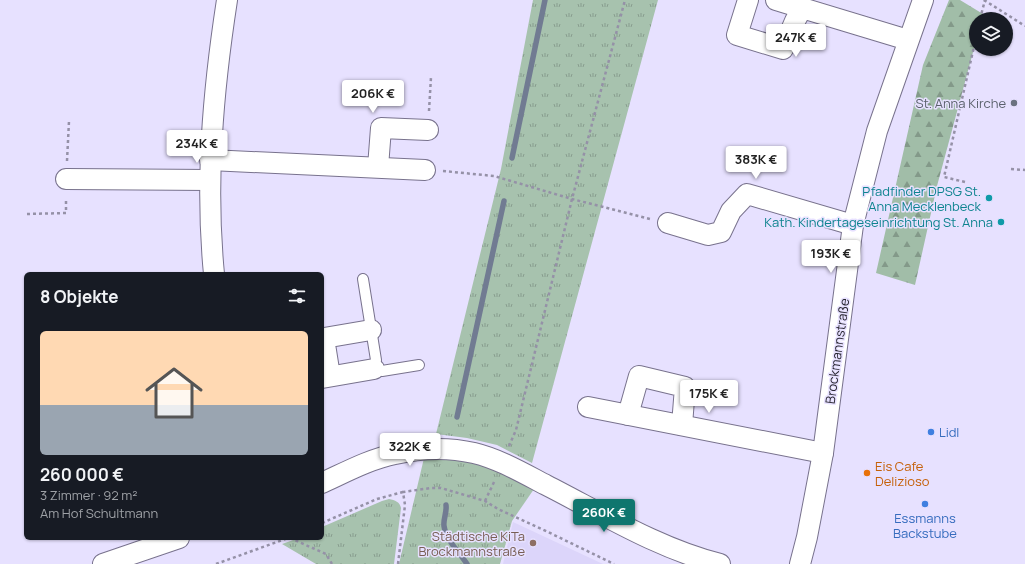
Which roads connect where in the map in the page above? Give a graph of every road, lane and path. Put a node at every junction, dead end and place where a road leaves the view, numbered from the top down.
1 (227, 0) edge
2 (625, 0) edge
3 (748, 0) edge
4 (776, 0) edge
5 (922, 0) edge
6 (985, 0) edge
7 (802, 8) junction
8 (982, 12) edge
9 (1025, 26) edge
10 (908, 40) junction
11 (972, 56) edge
12 (428, 130) dead end
13 (210, 160) junction
14 (378, 167) junction
15 (1012, 169) dead end
16 (425, 170) joint
17 (1025, 170) edge
18 (66, 179) dead end
19 (210, 180) junction
20 (965, 182) dead end
21 (572, 198) junction
22 (668, 223) joint
23 (853, 225) junction
24 (214, 272) edge
25 (363, 279) dead end
26 (371, 330) junction
27 (419, 365) dead end
28 (374, 369) junction
29 (326, 377) edge
30 (588, 407) dead end
31 (628, 414) junction
32 (682, 425) junction
33 (823, 453) junction
34 (502, 463) junction
35 (324, 482) edge
36 (403, 492) junction
37 (485, 501) junction
38 (324, 522) edge
39 (173, 540) edge
40 (283, 540) edge
41 (294, 540) edge
42 (689, 560) edge
43 (103, 564) edge
44 (216, 564) edge
45 (332, 564) edge
46 (398, 564) edge
47 (614, 564) edge
48 (720, 564) edge
49 (800, 564) edge

1 - 13 street
2 - 21 path
3 - 7 street
4 - 7 street
5 - 10 street, Brockmannstraße
6 - 8 path
6 - 9 path
7 - 10 street
10 - 23 street, Brockmannstraße
11 - 20 path
12 - 14 street
13 - 14 street
13 - 19 street
14 - 16 street
15 - 17 path
16 - 21 path
18 - 19 street
19 - 24 street
21 - 22 path
21 - 34 path
22 - 23 street
23 - 33 street, Brockmannstraße
25 - 26 lane
26 - 28 lane
26 - 29 street
27 - 28 lane
28 - 29 street
30 - 31 street
31 - 32 street
31 - 32 street
32 - 33 street
33 - 49 street, Brockmannstraße
34 - 35 street
34 - 37 path
34 - 42 street
36 - 37 path
36 - 38 path
36 - 46 path
37 - 47 path
39 - 43 street
40 - 44 path
41 - 45 path
42 - 48 street

